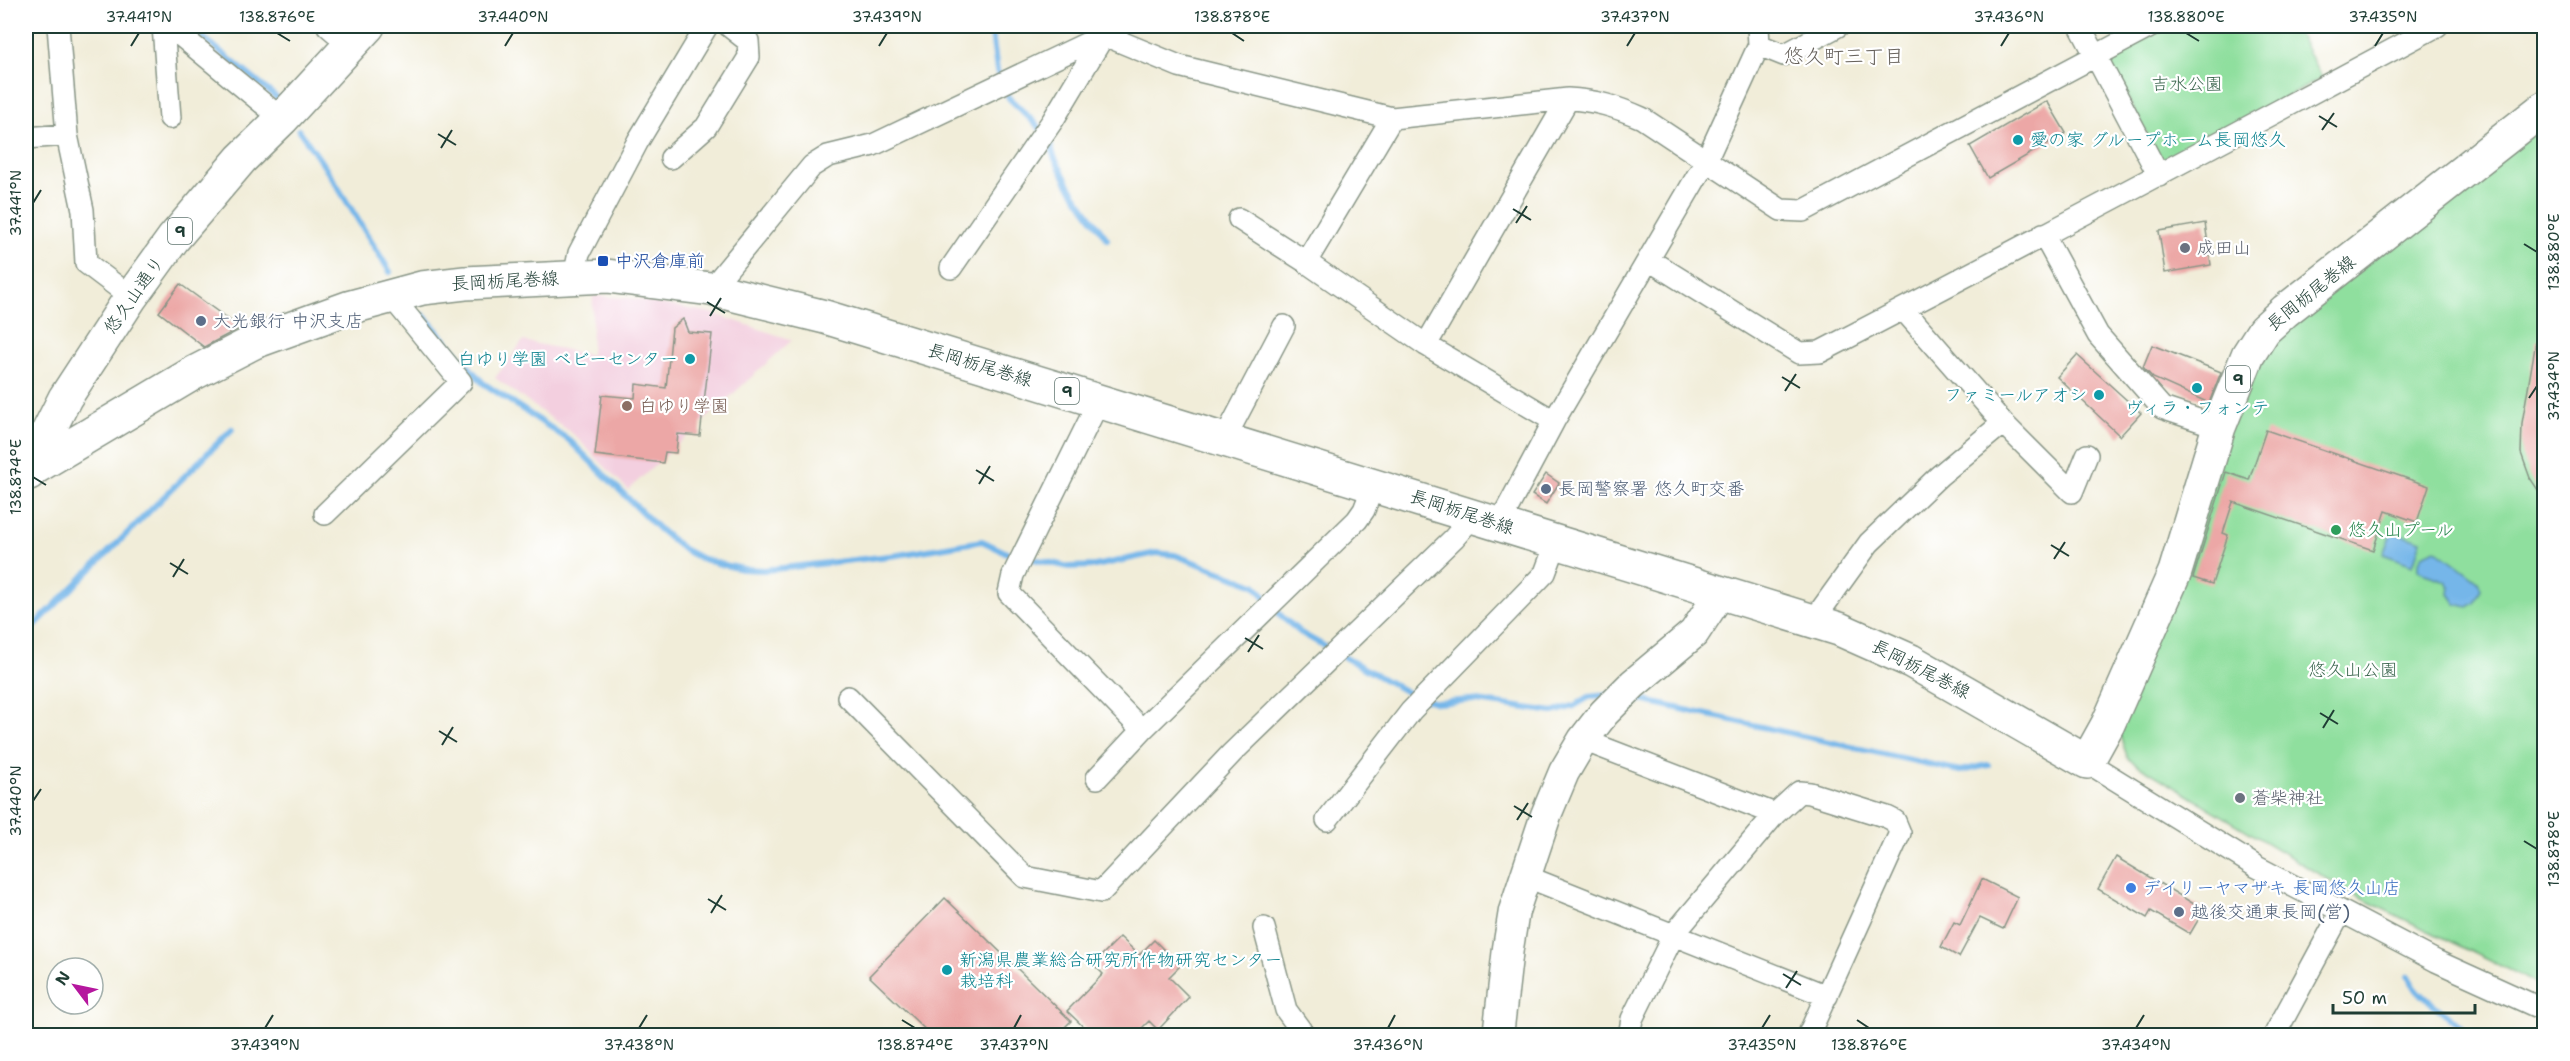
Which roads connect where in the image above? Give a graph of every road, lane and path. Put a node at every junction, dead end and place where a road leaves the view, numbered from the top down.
1 (58, 26) edge
2 (163, 26) edge
3 (169, 26) edge
4 (707, 26) edge
5 (729, 26) edge
6 (1838, 26) edge
7 (2080, 26) edge
8 (2152, 26) edge
9 (2437, 26) edge
10 (1101, 30) edge
11 (348, 32) edge
12 (1759, 35) edge
13 (2097, 56) junction
14 (1568, 99) junction
15 (2544, 108) edge
16 (170, 118) dead end
17 (1392, 118) junction
18 (282, 119) junction
19 (68, 135) junction
20 (26, 138) edge
21 (671, 158) dead end
22 (1706, 161) junction
23 (2159, 176) junction
24 (1239, 219) dead end
25 (2043, 234) junction
26 (1649, 260) junction
27 (1306, 262) junction
28 (951, 268) dead end
29 (574, 277) junction
30 (711, 289) junction
31 (391, 296) junction
32 (131, 297) junction
33 (1903, 309) junction
34 (1284, 326) dead end
35 (1426, 345) junction
36 (1099, 401) junction
37 (1554, 421) junction
38 (2003, 423) junction
39 (2219, 427) junction
40 (1224, 440) junction
41 (2087, 455) dead end
42 (28, 469) edge
43 (1374, 484) junction
44 (325, 514) dead end
45 (1486, 519) junction
46 (1557, 541) junction
47 (1721, 592) junction
48 (1814, 621) junction
49 (848, 697) dead end
50 (1142, 730) junction
51 (1583, 740) junction
52 (2087, 762) junction
53 (1097, 778) dead end
54 (1775, 814) junction
55 (1327, 820) dead end
56 (1525, 876) junction
57 (2341, 912) junction
58 (1264, 928) dead end
59 (1674, 934) junction
60 (1827, 996) junction
61 (2544, 1010) edge
62 (1305, 1035) edge
63 (1498, 1035) edge
64 (1629, 1035) edge
65 (1808, 1035) edge
66 (2274, 1035) edge

1 - 19 street
2 - 16 street
3 - 18 street
4 - 29 street
5 - 21 street
6 - 12 street
7 - 13 street
8 - 13 street
9 - 23 street
10 - 17 street
10 - 28 street
10 - 30 street
11 - 18 main road, 悠久山通り / 9
12 - 22 street
13 - 22 street
13 - 23 street
14 - 17 street
14 - 22 street
14 - 35 street
15 - 39 main road, 長岡栃尾巻線 / 9
17 - 27 street
18 - 32 main road, 悠久山通り / 9
19 - 20 street
19 - 32 street
22 - 26 street
23 - 25 street
24 - 27 street
25 - 33 street
25 - 39 street
26 - 33 street
26 - 37 street
27 - 35 street
29 - 30 main road, 長岡栃尾巻線 / 9
29 - 31 main road, 長岡栃尾巻線 / 9
30 - 36 main road, 長岡栃尾巻線 / 9
31 - 42 main road, 長岡栃尾巻線 / 9
31 - 44 street
32 - 42 main road, 悠久山通り / 9
33 - 38 street
34 - 40 street
35 - 37 street
36 - 40 main road, 長岡栃尾巻線 / 9
36 - 50 street
37 - 45 street
38 - 41 street
38 - 48 street
39 - 52 main road, 長岡栃尾巻線 / 9
40 - 43 main road, 長岡栃尾巻線 / 9
43 - 45 main road, 長岡栃尾巻線 / 9
43 - 50 street
45 - 46 main road, 長岡栃尾巻線 / 9
45 - 49 street
46 - 47 main road, 長岡栃尾巻線 / 9
46 - 55 street
47 - 48 main road, 長岡栃尾巻線 / 9
47 - 51 street
48 - 52 main road, 長岡栃尾巻線 / 9
50 - 53 street
51 - 54 street
51 - 56 street
52 - 57 street
54 - 59 street
54 - 60 street
56 - 59 street
56 - 63 street
57 - 61 street
57 - 66 street
58 - 62 street
59 - 60 street
59 - 64 street
60 - 65 street

